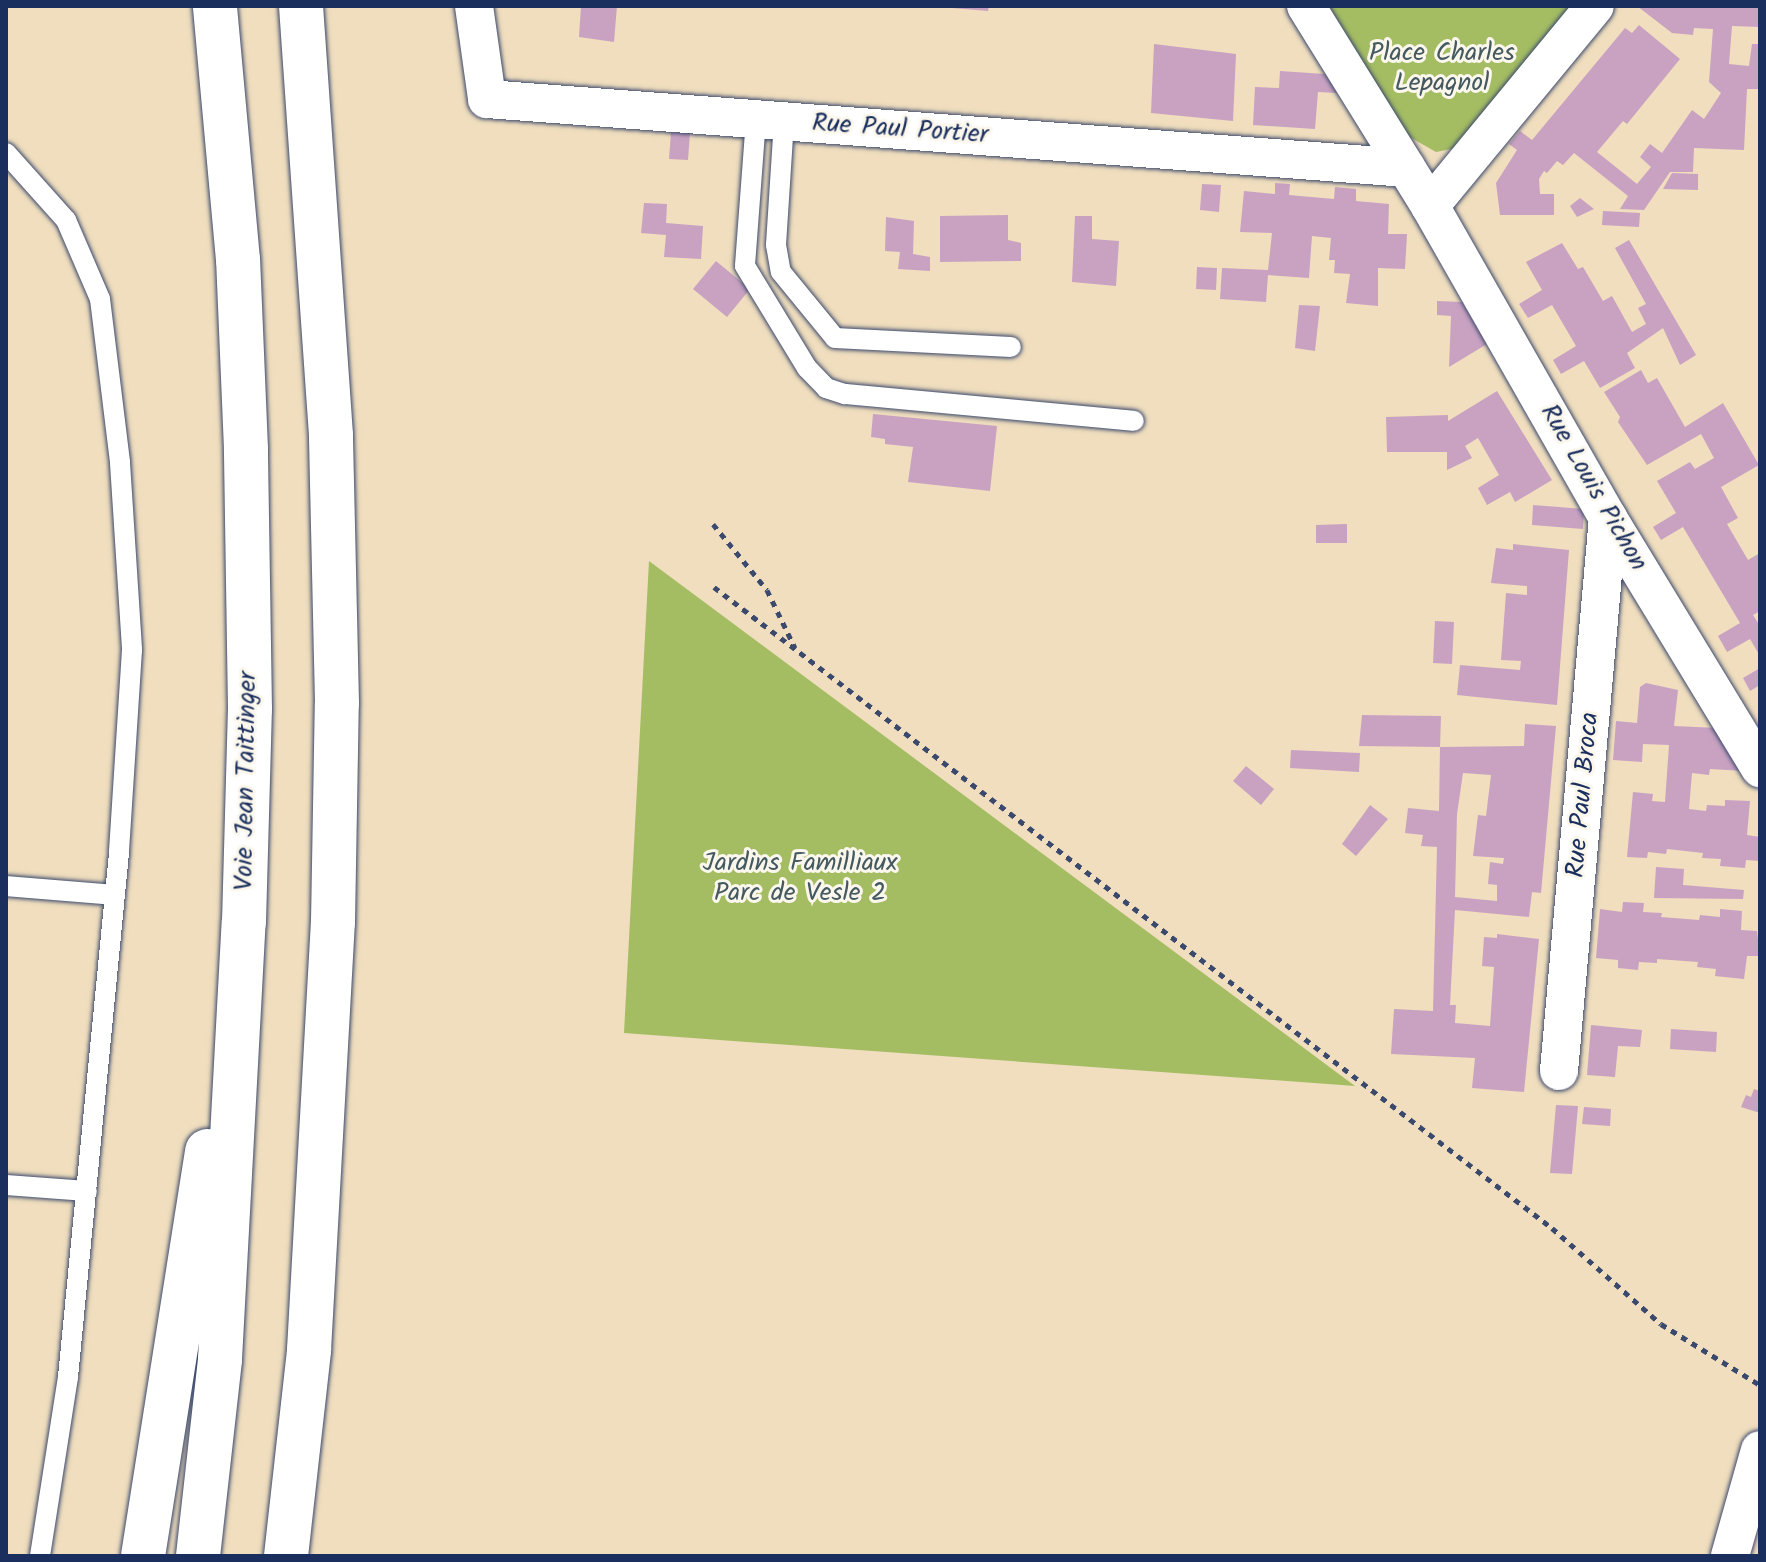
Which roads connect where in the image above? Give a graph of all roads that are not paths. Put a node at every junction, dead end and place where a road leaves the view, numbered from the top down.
1 (215, 6) edge
2 (301, 6) edge
3 (474, 6) edge
4 (1306, 6) edge
5 (1595, 6) edge
6 (770, 120) junction
7 (6, 153) edge
8 (1406, 168) junction
9 (1430, 206) junction
10 (1011, 347) dead end
11 (1134, 421) dead end
12 (1608, 518) junction
13 (1760, 768) edge
14 (6, 886) edge
15 (115, 895) junction
16 (244, 922) junction
17 (1559, 1071) dead end
18 (6, 1185) edge
19 (87, 1191) junction
20 (1760, 1450) edge
21 (40, 1556) edge
22 (143, 1556) edge
23 (198, 1556) edge
24 (286, 1556) edge
25 (1730, 1556) edge

1 - 16 highway, Voie Jean Taittinger
2 - 24 highway
3 - 6 street, Rue Paul Portier
4 - 8 street
5 - 9 street
6 - 8 street, Rue Paul Portier
6 - 10 lane
6 - 11 lane
7 - 15 lane
8 - 9 street
9 - 12 street, Rue Louis Pichon
12 - 13 street, Rue Louis Pichon
12 - 17 street, Rue Paul Broca
14 - 15 lane
15 - 19 lane
16 - 22 highway
16 - 23 highway, Voie Jean Taittinger
18 - 19 lane
19 - 21 lane
20 - 25 street

